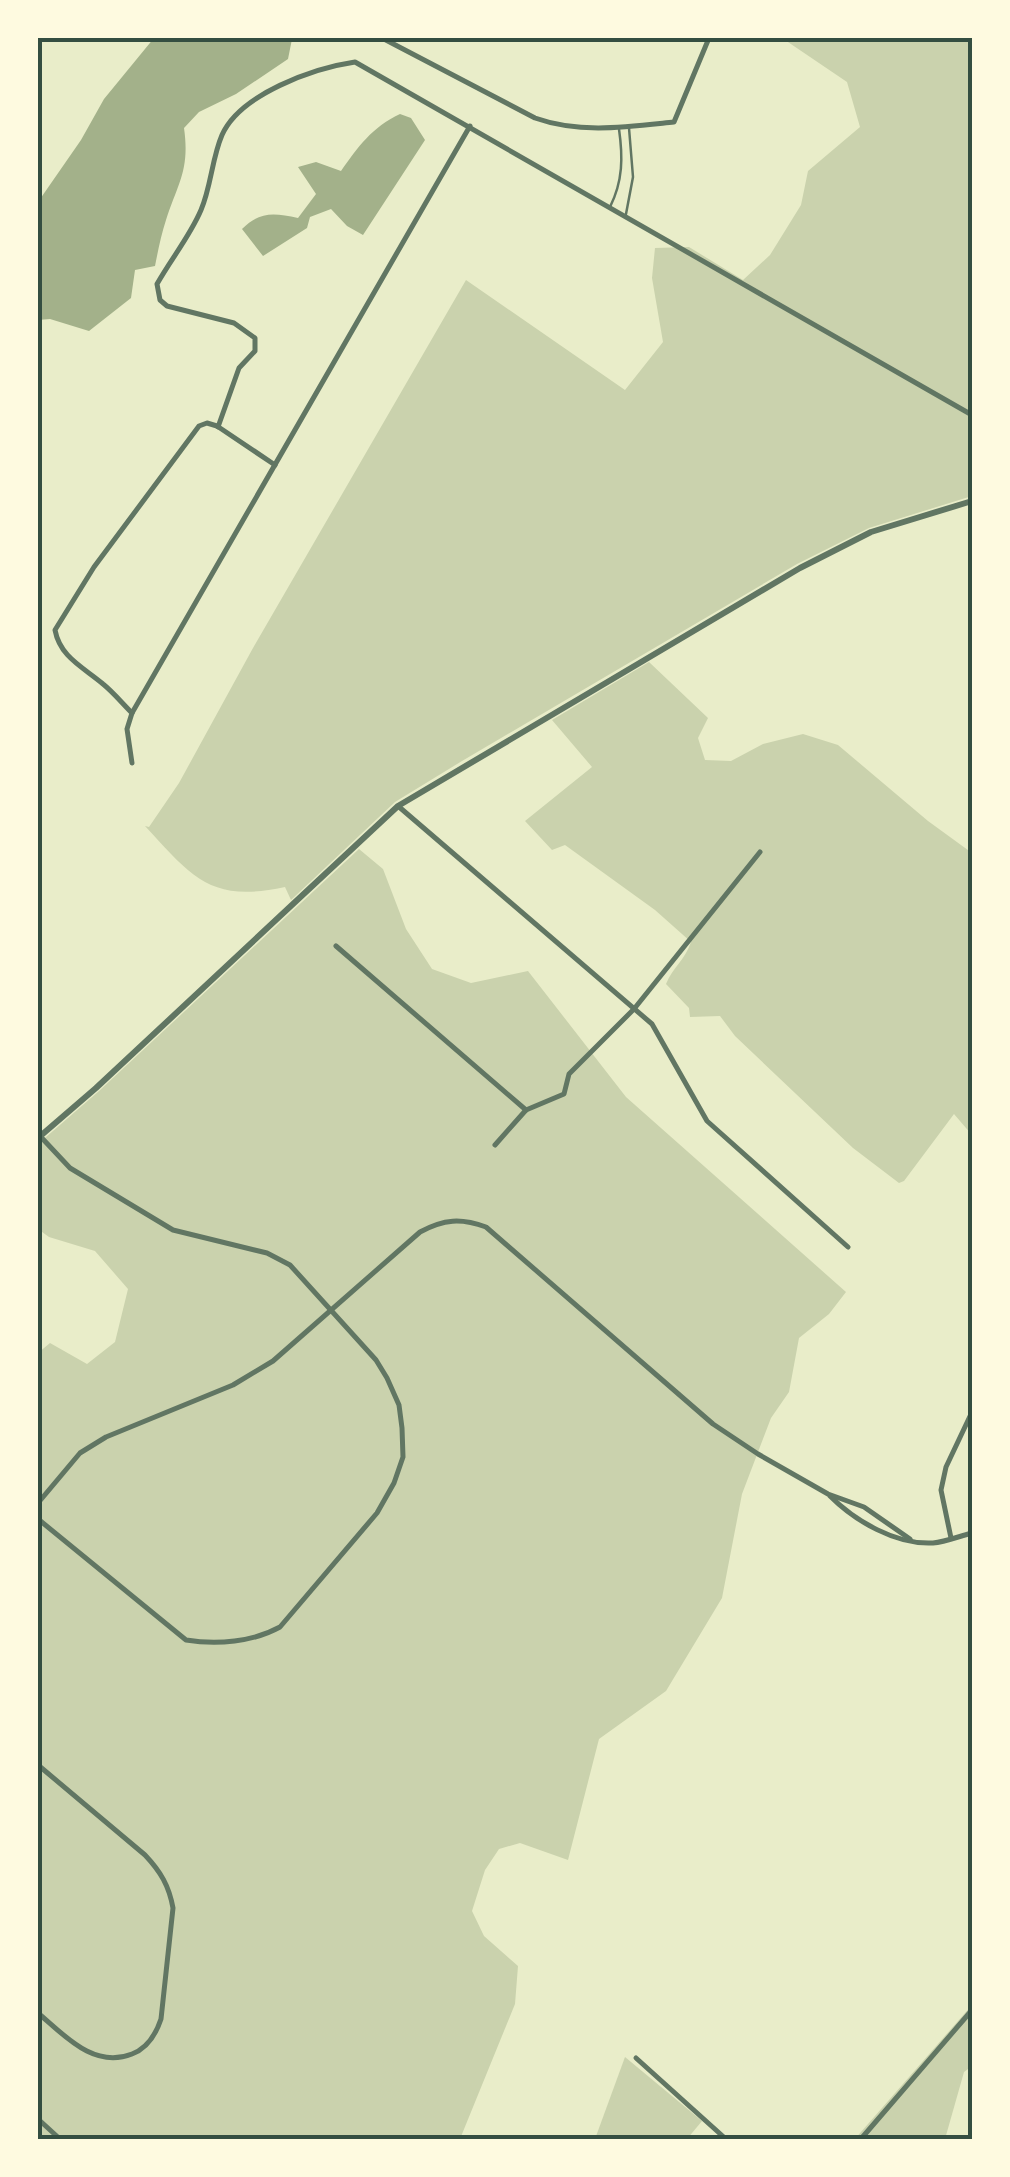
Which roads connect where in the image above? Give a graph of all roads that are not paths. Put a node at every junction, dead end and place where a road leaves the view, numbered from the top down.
1 (382, 38) edge
2 (708, 38) edge
3 (470, 126) junction
4 (629, 126) junction
5 (619, 128) junction
6 (610, 206) junction
7 (626, 216) junction
8 (972, 415) edge
9 (218, 427) junction
10 (275, 464) junction
11 (972, 500) edge
12 (132, 713) junction
13 (132, 763) dead end
14 (398, 806) junction
15 (760, 852) dead end
16 (336, 946) dead end
17 (634, 1009) junction
18 (526, 1110) junction
19 (39, 1137) edge
20 (495, 1145) dead end
21 (848, 1247) dead end
22 (331, 1310) junction
23 (972, 1412) edge
24 (828, 1494) junction
25 (38, 1502) edge
26 (872, 1512) junction
27 (38, 1520) edge
28 (863, 1522) junction
29 (972, 1533) edge
30 (951, 1538) junction
31 (910, 1539) junction
32 (38, 1765) edge
33 (972, 2010) edge
34 (38, 2013) edge
35 (636, 2058) dead end
36 (38, 2120) edge
37 (61, 2140) edge
38 (727, 2140) edge
39 (860, 2140) edge

1 - 5 street
2 - 4 street
3 - 6 street
3 - 9 street
3 - 10 street
4 - 5 street
4 - 7 lane
5 - 6 lane
6 - 7 street
7 - 8 street
9 - 10 street
9 - 12 street
10 - 12 street
11 - 14 street
12 - 13 street
14 - 17 street
14 - 19 street
15 - 17 street
16 - 18 street
17 - 18 street
17 - 21 street
18 - 20 street
19 - 22 street
22 - 24 street
22 - 25 street
22 - 27 street
23 - 30 street
24 - 26 street
24 - 28 street
26 - 28 street
26 - 31 street
28 - 31 street
29 - 30 street
30 - 31 street
32 - 34 street
33 - 39 street
35 - 38 street
36 - 37 street

